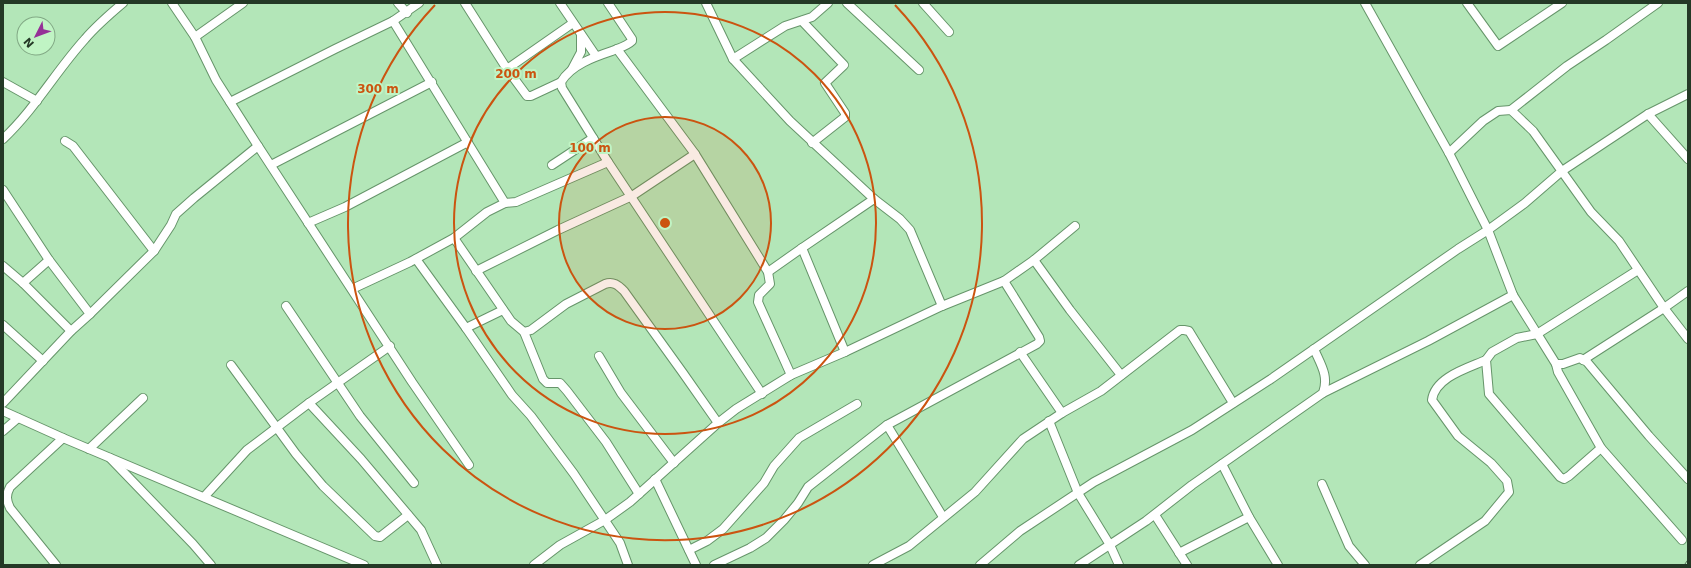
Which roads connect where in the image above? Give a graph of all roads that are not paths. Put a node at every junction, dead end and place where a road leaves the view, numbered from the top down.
1 (243, 3) edge
2 (398, 3) edge
3 (419, 3) edge
4 (465, 3) edge
5 (560, 3) edge
6 (608, 3) edge
7 (706, 3) edge
8 (828, 3) edge
9 (847, 3) edge
10 (923, 3) edge
11 (1366, 3) edge
12 (1467, 3) edge
13 (1562, 3) edge
14 (1658, 3) edge
15 (174, 4) edge
16 (117, 5) edge
17 (407, 13) junction
18 (802, 20) junction
19 (393, 21) junction
20 (573, 23) junction
21 (949, 32) dead end
22 (581, 35) junction
23 (195, 37) junction
24 (617, 49) junction
25 (596, 56) junction
26 (734, 60) junction
27 (507, 69) junction
28 (571, 70) junction
29 (919, 70) dead end
30 (3, 82) edge
31 (432, 82) junction
32 (561, 82) junction
33 (1688, 94) edge
34 (37, 101) junction
35 (230, 102) junction
36 (1510, 110) junction
37 (1648, 114) junction
38 (593, 138) junction
39 (3, 139) edge
40 (65, 141) dead end
41 (468, 142) junction
42 (812, 143) junction
43 (258, 146) junction
44 (1450, 153) junction
45 (695, 154) junction
46 (1688, 159) edge
47 (608, 162) junction
48 (552, 164) dead end
49 (271, 165) junction
50 (1562, 171) junction
51 (3, 190) edge
52 (632, 196) junction
53 (874, 200) junction
54 (505, 203) junction
55 (308, 223) junction
56 (1075, 226) dead end
57 (1488, 230) junction
58 (454, 238) junction
59 (802, 248) junction
60 (154, 251) junction
61 (416, 259) junction
62 (50, 260) junction
63 (1034, 260) junction
64 (3, 266) edge
65 (1638, 270) junction
66 (476, 271) junction
67 (768, 272) junction
68 (1004, 281) junction
69 (23, 283) junction
70 (352, 289) junction
71 (1688, 291) edge
72 (1513, 295) junction
73 (286, 306) dead end
74 (942, 306) junction
75 (1664, 308) junction
76 (503, 310) junction
77 (90, 314) junction
78 (3, 325) edge
79 (466, 328) junction
80 (71, 331) junction
81 (524, 332) junction
82 (1537, 334) junction
83 (1688, 339) edge
84 (390, 346) junction
85 (1314, 349) junction
86 (845, 352) junction
87 (1020, 352) junction
88 (599, 356) dead end
89 (1486, 360) junction
90 (1583, 360) junction
91 (43, 361) junction
92 (1556, 364) junction
93 (231, 365) dead end
94 (791, 375) junction
95 (1121, 375) junction
96 (337, 383) junction
97 (762, 394) junction
98 (1324, 394) junction
99 (144, 398) dead end
100 (3, 403) edge
101 (309, 403) junction
102 (1233, 403) junction
103 (857, 404) dead end
104 (3, 411) edge
105 (1062, 413) junction
106 (18, 418) junction
107 (1049, 422) junction
108 (718, 423) junction
109 (887, 425) junction
110 (277, 429) junction
111 (3, 431) edge
112 (63, 438) junction
113 (1601, 448) junction
114 (89, 449) junction
115 (108, 456) junction
116 (674, 463) junction
117 (1222, 464) junction
118 (469, 465) dead end
119 (655, 479) junction
120 (1688, 479) edge
121 (414, 483) dead end
122 (1322, 484) dead end
123 (1078, 493) junction
124 (639, 494) junction
125 (204, 497) junction
126 (408, 515) junction
127 (1155, 515) junction
128 (943, 517) junction
129 (1249, 517) junction
130 (605, 520) junction
131 (1682, 540) dead end
132 (1110, 545) junction
133 (689, 550) junction
134 (1179, 554) junction
135 (56, 565) edge
136 (211, 565) edge
137 (364, 565) edge
138 (437, 565) edge
139 (534, 565) edge
140 (628, 565) edge
141 (696, 565) edge
142 (714, 565) edge
143 (873, 565) edge
144 (980, 565) edge
145 (1079, 565) edge
146 (1119, 565) edge
147 (1187, 565) edge
148 (1278, 565) edge
149 (1365, 565) edge
150 (1420, 565) edge

1 - 23 street
2 - 17 street
3 - 17 street
4 - 27 street
5 - 20 street
6 - 24 street
7 - 26 street
8 - 18 street
9 - 29 street
10 - 21 street
11 - 44 street
12 - 13 street
14 - 36 street
15 - 23 street
16 - 34 street
17 - 19 street
18 - 26 street
18 - 42 street
19 - 31 street
19 - 35 street
20 - 22 street
20 - 27 street
22 - 25 street
22 - 28 street
23 - 35 street
24 - 25 street
24 - 45 street
25 - 28 street
26 - 42 street
27 - 32 street
28 - 32 street
30 - 34 street
31 - 41 street
31 - 49 street
32 - 38 street
33 - 37 street
34 - 39 street
35 - 43 street
36 - 44 street
36 - 50 street
37 - 46 street
37 - 50 street
38 - 47 street
38 - 48 street
40 - 60 street
41 - 54 street
41 - 55 street
42 - 53 street
43 - 49 street
43 - 60 street
44 - 57 street
45 - 52 street
45 - 67 street
47 - 52 street
47 - 54 street
49 - 55 street
50 - 57 street
50 - 65 street
51 - 62 street
52 - 66 street
52 - 97 street
53 - 59 street
53 - 74 street
54 - 58 street
55 - 70 street
56 - 63 street
57 - 72 street
57 - 85 street
58 - 61 street
58 - 66 street
59 - 67 street
59 - 86 street
60 - 77 street
61 - 70 street
61 - 79 street
62 - 69 street
62 - 77 street
63 - 68 street
63 - 95 street
64 - 69 street
65 - 75 street
65 - 82 street
66 - 76 street
67 - 94 street
68 - 74 street
68 - 87 street
69 - 80 street
70 - 84 street
71 - 75 street
72 - 82 street
72 - 98 street
73 - 96 street
74 - 86 street
75 - 83 street
75 - 90 street
76 - 79 street
76 - 81 street
77 - 80 street
78 - 91 street
79 - 130 street
80 - 91 street
81 - 108 street
81 - 124 street
82 - 89 street
82 - 92 street
84 - 96 street
84 - 118 street
85 - 98 street
85 - 102 street
86 - 94 street
87 - 105 street
87 - 109 street
88 - 116 street
89 - 113 street
89 - 150 street
90 - 92 street
90 - 120 street
91 - 100 street
92 - 113 street
93 - 110 street
94 - 97 street
95 - 102 street
95 - 105 street
96 - 101 street
96 - 121 street
97 - 108 street
98 - 117 street
99 - 114 street
101 - 110 street
101 - 126 street
102 - 123 street
103 - 133 street
104 - 106 street
105 - 107 street
106 - 111 street
106 - 112 street
107 - 123 street
107 - 128 street
108 - 116 street
109 - 128 street
109 - 142 street
110 - 125 street
110 - 126 street
112 - 114 street
112 - 135 street
113 - 131 street
114 - 115 street
115 - 125 street
115 - 136 street
116 - 119 street
117 - 127 street
117 - 129 street
119 - 124 street
119 - 133 street
122 - 149 street
123 - 132 street
123 - 144 street
124 - 130 street
125 - 137 street
126 - 138 street
127 - 132 street
127 - 134 street
128 - 143 street
129 - 134 street
129 - 148 street
130 - 139 street
130 - 140 street
132 - 145 street
132 - 146 street
133 - 141 street
134 - 147 street

